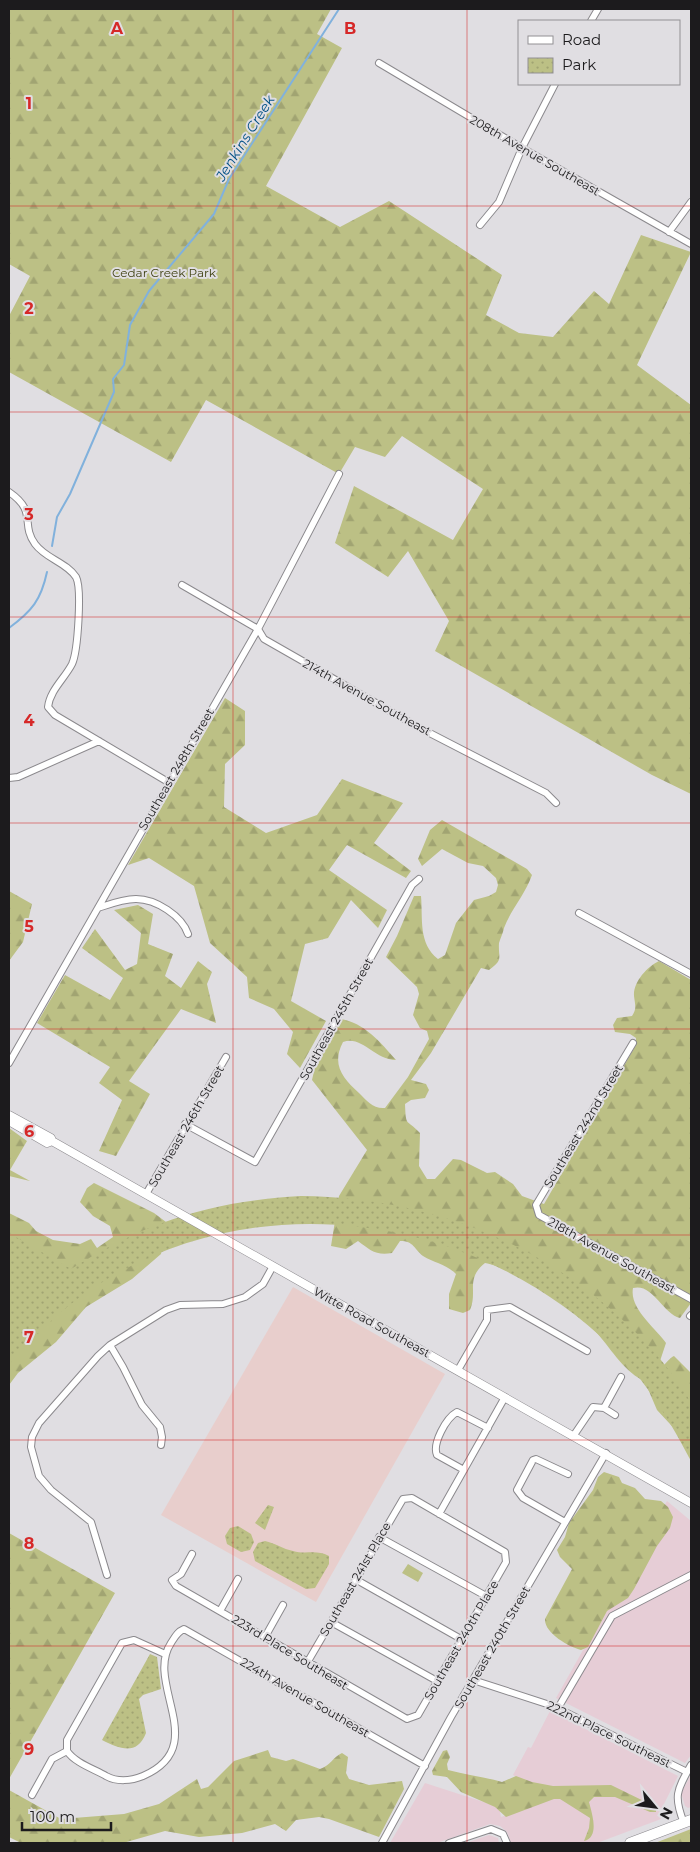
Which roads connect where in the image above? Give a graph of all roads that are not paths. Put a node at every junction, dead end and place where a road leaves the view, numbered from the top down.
1 (598, 9) edge
2 (592, 20) edge
3 (379, 63) dead end
4 (554, 85) edge
5 (522, 148) junction
6 (691, 202) edge
7 (480, 224) dead end
8 (670, 232) junction
9 (691, 244) edge
10 (339, 474) dead end
11 (9, 492) edge
12 (182, 585) dead end
13 (258, 629) junction
14 (99, 741) junction
15 (9, 778) edge
16 (168, 782) junction
17 (556, 803) dead end
18 (419, 879) dead end
19 (98, 908) junction
20 (578, 913) dead end
21 (188, 934) dead end
22 (691, 974) edge
23 (633, 1043) dead end
24 (226, 1057) dead end
25 (9, 1062) edge
26 (9, 1114) edge
27 (9, 1121) edge
28 (185, 1124) junction
29 (52, 1141) junction
30 (146, 1194) junction
31 (536, 1208) joint
32 (273, 1266) junction
33 (691, 1299) edge
34 (110, 1346) junction
35 (587, 1351) dead end
36 (458, 1370) junction
37 (621, 1377) dead end
38 (505, 1397) junction
39 (604, 1408) junction
40 (615, 1415) dead end
41 (488, 1428) junction
42 (574, 1435) junction
43 (161, 1445) dead end
44 (606, 1453) junction
45 (464, 1470) junction
46 (568, 1474) dead end
47 (691, 1503) edge
48 (439, 1514) junction
49 (565, 1522) junction
50 (379, 1537) junction
51 (192, 1554) dead end
52 (107, 1575) dead end
53 (691, 1575) edge
54 (238, 1579) dead end
55 (355, 1579) junction
56 (486, 1596) junction
57 (283, 1605) dead end
58 (220, 1611) junction
59 (332, 1622) junction
60 (265, 1637) junction
61 (461, 1639) junction
62 (165, 1654) junction
63 (308, 1663) junction
64 (473, 1680) junction
65 (437, 1681) junction
66 (558, 1708) junction
67 (411, 1719) joint
68 (67, 1751) junction
69 (691, 1765) edge
70 (425, 1766) junction
71 (687, 1772) junction
72 (32, 1795) dead end
73 (688, 1822) edge
74 (382, 1843) edge
75 (449, 1843) edge
76 (507, 1843) edge
77 (630, 1843) edge

1 - 2 street
3 - 5 street, 208th Avenue Southeast
4 - 5 street
5 - 7 street
5 - 8 street, 208th Avenue Southeast
6 - 8 street
8 - 9 street, 208th Avenue Southeast
10 - 13 street, Southeast 248th Street
11 - 14 street
12 - 13 street, 214th Avenue Southeast
13 - 16 street, Southeast 248th Street
13 - 17 street, 214th Avenue Southeast
14 - 15 street
14 - 16 street
16 - 19 street, Southeast 248th Street
18 - 28 street, Southeast 245th Street
19 - 21 street
19 - 25 street, Southeast 248th Street
20 - 22 street
23 - 31 street, Southeast 242nd Street
24 - 28 street, Southeast 246th Street
26 - 29 street, Witte Road Southeast
27 - 29 street, Witte Road Southeast
28 - 30 street, Southeast 246th Street
29 - 30 street, Witte Road Southeast
30 - 32 street, Witte Road Southeast
31 - 33 street, 218th Avenue Southeast
32 - 34 street
32 - 36 street, Witte Road Southeast
34 - 43 street
34 - 52 street
35 - 36 street
36 - 38 street, Witte Road Southeast
37 - 39 street
38 - 41 street
38 - 42 street, Witte Road Southeast
39 - 40 street
39 - 42 street
41 - 45 street
41 - 45 street
42 - 44 street, Witte Road Southeast
44 - 47 street, Witte Road Southeast
44 - 49 street, Southeast 240th Street
45 - 48 street
46 - 49 street
48 - 50 street, Southeast 241st Place
48 - 56 street, Southeast 240th Place
49 - 64 street, Southeast 240th Street
50 - 55 street, Southeast 241st Place
50 - 56 street
51 - 58 street, 223rd Place Southeast
53 - 66 street
54 - 58 street
55 - 59 street, Southeast 241st Place
55 - 61 street
56 - 61 street, Southeast 240th Place
57 - 60 street
58 - 60 street, 223rd Place Southeast
59 - 63 street, Southeast 241st Place
59 - 65 street
60 - 63 street, 223rd Place Southeast
61 - 65 street, Southeast 240th Place
62 - 68 street
62 - 68 street
62 - 70 street, 224th Avenue Southeast
63 - 67 street, 223rd Place Southeast
64 - 66 street, 222nd Place Southeast
64 - 70 street, Southeast 240th Street
65 - 67 street, Southeast 240th Place
66 - 71 street, 222nd Place Southeast
68 - 72 street
69 - 71 street
70 - 74 street, Southeast 240th Street
71 - 73 street
73 - 77 main road
75 - 76 street

